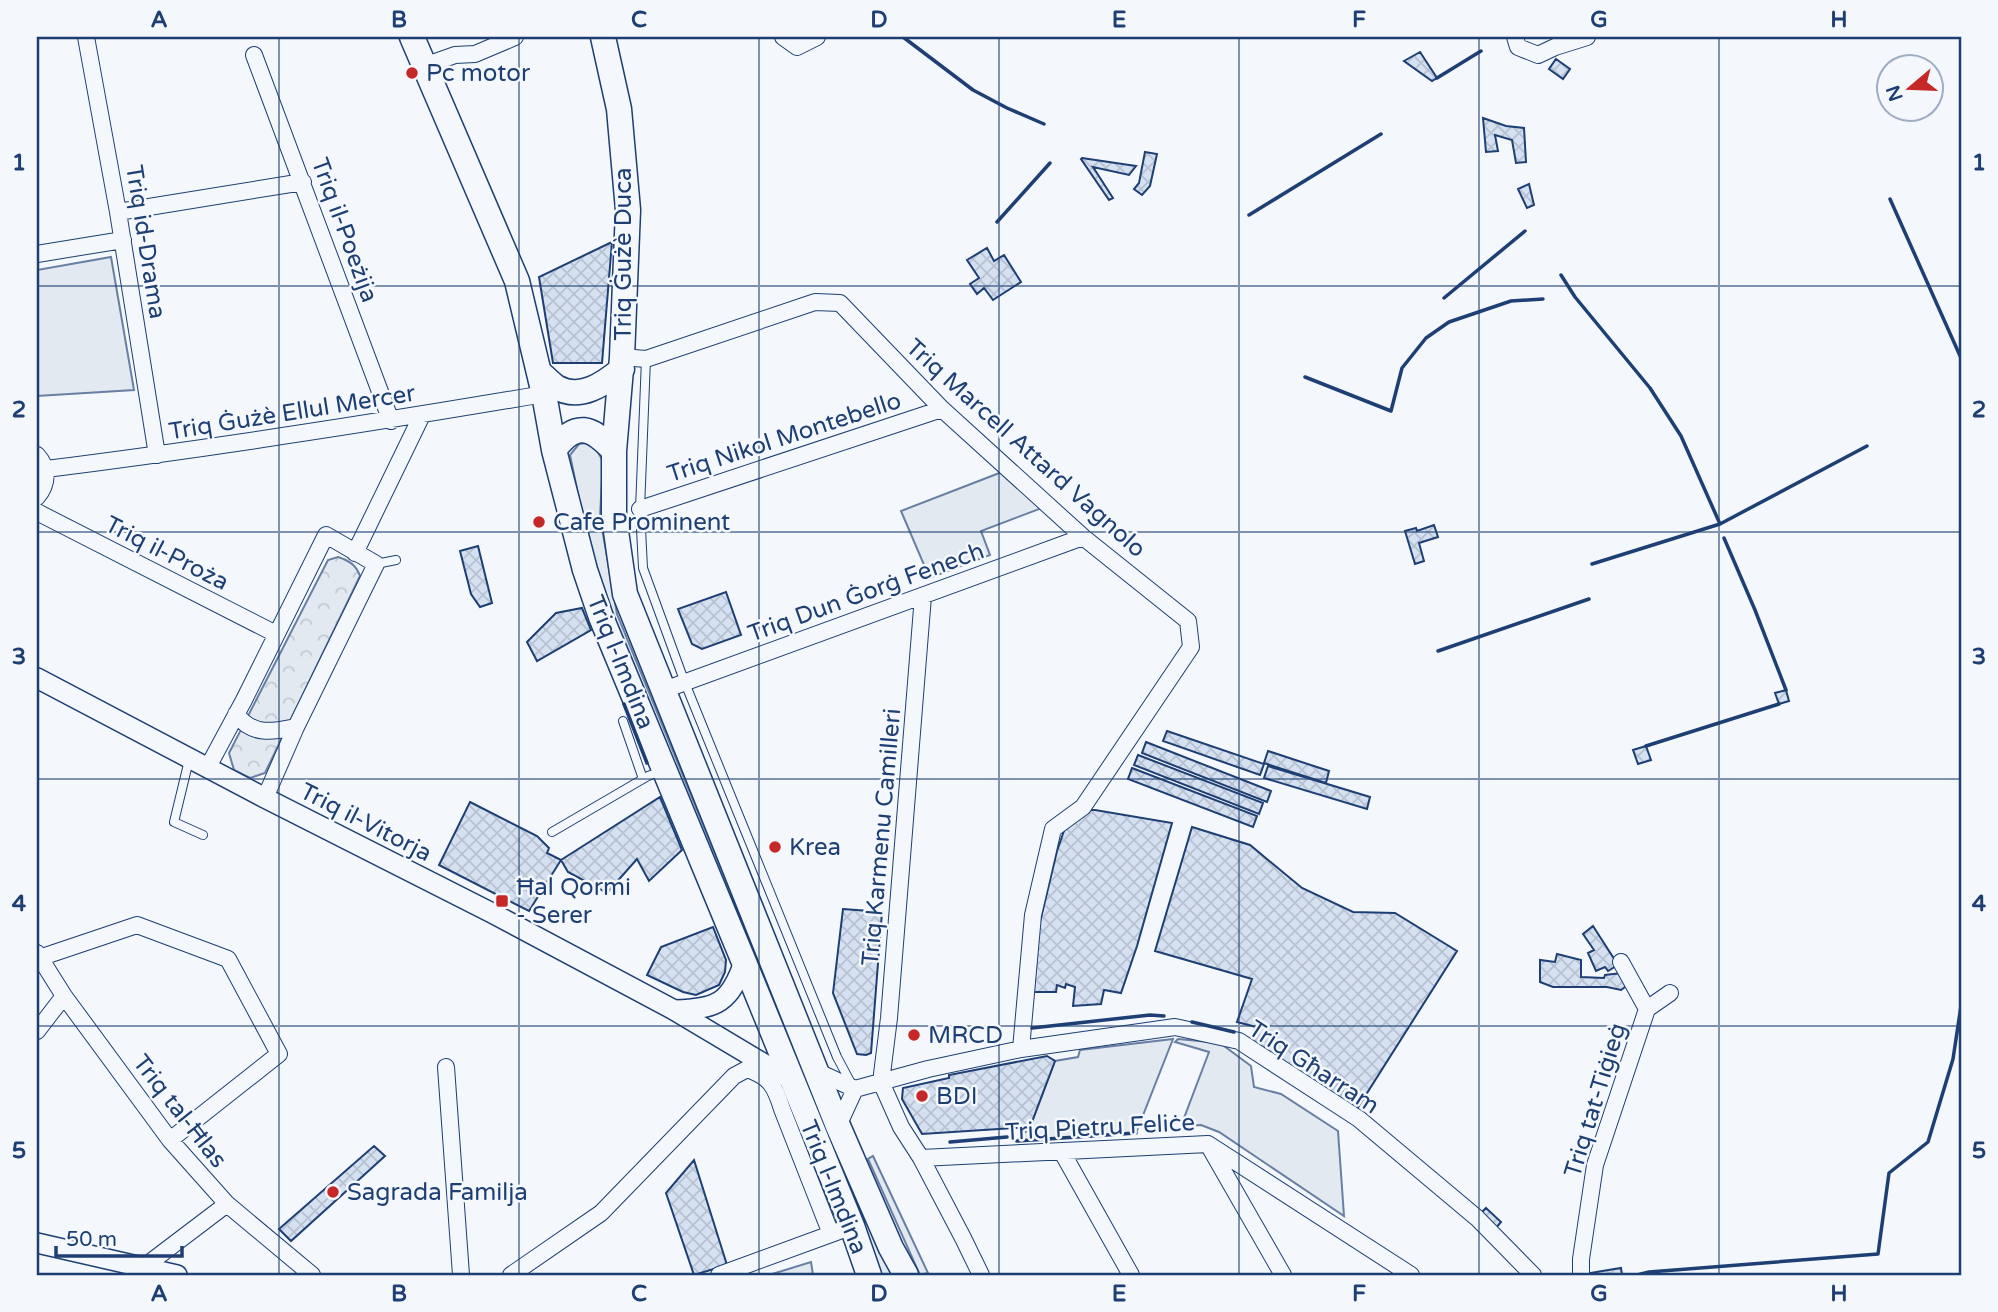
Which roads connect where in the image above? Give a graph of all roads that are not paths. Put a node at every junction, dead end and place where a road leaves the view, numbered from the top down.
1 (86, 37) edge
2 (412, 37) edge
3 (514, 37) edge
4 (591, 37) edge
5 (783, 37) edge
6 (817, 37) edge
7 (1515, 37) edge
8 (1587, 37) edge
9 (606, 48) edge
10 (254, 55) dead end
11 (424, 66) junction
12 (303, 182) junction
13 (118, 212) junction
14 (123, 240) junction
15 (37, 254) edge
16 (630, 362) junction
17 (542, 383) junction
18 (942, 409) junction
19 (422, 415) junction
20 (391, 421) junction
21 (554, 450) junction
22 (614, 451) junction
23 (37, 455) edge
24 (157, 455) junction
25 (46, 469) junction
26 (37, 497) edge
27 (640, 509) junction
28 (37, 512) edge
29 (1083, 537) junction
30 (355, 553) junction
31 (396, 560) dead end
32 (376, 564) junction
33 (923, 596) junction
34 (276, 634) junction
35 (37, 678) edge
36 (674, 687) junction
37 (236, 714) junction
38 (624, 721) dead end
39 (296, 727) junction
40 (189, 757) junction
41 (208, 767) junction
42 (654, 774) junction
43 (265, 798) junction
44 (552, 832) dead end
45 (203, 835) dead end
46 (38, 956) edge
47 (744, 962) junction
48 (1621, 962) dead end
49 (1670, 993) dead end
50 (64, 996) junction
51 (1647, 1009) junction
52 (674, 1010) junction
53 (37, 1031) edge
54 (1021, 1049) junction
55 (446, 1067) dead end
56 (816, 1071) junction
57 (793, 1081) junction
58 (881, 1082) junction
59 (855, 1089) junction
60 (838, 1126) junction
61 (170, 1140) junction
62 (1208, 1144) junction
63 (1062, 1152) junction
64 (921, 1158) junction
65 (227, 1204) junction
66 (841, 1230) junction
67 (37, 1243) edge
68 (144, 1267) junction
69 (865, 1271) edge
70 (177, 1275) edge
71 (312, 1275) edge
72 (461, 1275) edge
73 (511, 1275) edge
74 (719, 1275) edge
75 (906, 1275) edge
76 (981, 1275) edge
77 (1131, 1275) edge
78 (1283, 1275) edge
79 (1410, 1275) edge
80 (1533, 1275) edge
81 (1581, 1275) edge

1 - 13 street, Triq id-Drama
2 - 11 highway, Triq l-Imdina
3 - 11 street
4 - 9 street, Triq Ġużè Duca
5 - 6 street
7 - 8 street
9 - 16 highway, Triq Ġużè Duca
10 - 12 street, Triq il-Poeżija
11 - 17 highway, Triq l-Imdina
12 - 13 street
12 - 20 street, Triq il-Poeżija
13 - 14 street, Triq id-Drama
14 - 15 street
14 - 24 street, Triq id-Drama
16 - 17 highway
16 - 18 street, Triq Marcell Attard Vagnolo
16 - 22 highway, Triq Ġużè Duca
16 - 27 lane, Triq l-Imdina
17 - 19 street, Triq Ġużè Ellul Mercer
17 - 21 highway, Triq l-Imdina
18 - 27 street, Triq Nikol Montebello
18 - 29 street, Triq Marcell Attard Vagnolo
19 - 20 street, Triq Ġużè Ellul Mercer
19 - 30 street
20 - 24 street, Triq Ġużè Ellul Mercer
21 - 22 highway
21 - 42 highway, Triq l-Imdina
22 - 36 highway, Triq l-Imdina
23 - 25 street
24 - 25 street, Triq Ġużè Ellul Mercer
25 - 26 street
27 - 36 lane, Triq l-Imdina
28 - 34 street, Triq il-Proża
29 - 33 street, Triq Dun Ġorġ Fenech
29 - 54 street, Triq Marcell Attard Vagnolo
30 - 32 street
30 - 34 street
31 - 32 lane
32 - 39 street
33 - 36 street, Triq Dun Ġorġ Fenech
33 - 58 street, Triq Karmenu Camilleri
34 - 37 street
35 - 40 street, Triq il-Vitorja
36 - 56 highway, Triq l-Imdina
36 - 59 lane, Triq l-Imdina
37 - 39 street
37 - 41 street
38 - 42 lane
39 - 43 street
40 - 41 street, Triq il-Vitorja
40 - 45 lane
41 - 43 street, Triq il-Vitorja
42 - 44 lane
42 - 47 highway, Triq l-Imdina
43 - 52 street, Triq il-Vitorja
46 - 50 street, Triq tal-Ħlas
46 - 61 street
47 - 52 street
47 - 57 highway, Triq l-Imdina
48 - 51 street
49 - 51 street, Triq tat-Tiġieġ
50 - 53 street
50 - 61 street, Triq tal-Ħlas
51 - 81 street, Triq tat-Tiġieġ
52 - 57 street, Triq il-Vitorja
54 - 58 street, Triq Għarram
54 - 80 street, Triq Għarram
55 - 72 street
56 - 59 street
56 - 60 highway, Triq l-Imdina
57 - 66 highway, Triq l-Imdina
58 - 59 street, Triq Għarram
58 - 64 street
59 - 60 street
60 - 75 highway, Triq l-Imdina
61 - 65 street, Triq tal-Ħlas
62 - 63 street, Triq Pietru Feliċe
62 - 78 street
62 - 79 street, Triq Pietru Feliċe
63 - 64 street, Triq Pietru Feliċe
63 - 77 street
64 - 76 street
65 - 68 street
65 - 71 street, Triq tal-Ħlas
66 - 69 highway, Triq l-Imdina
66 - 73 street
66 - 74 street
67 - 68 street
68 - 70 street

